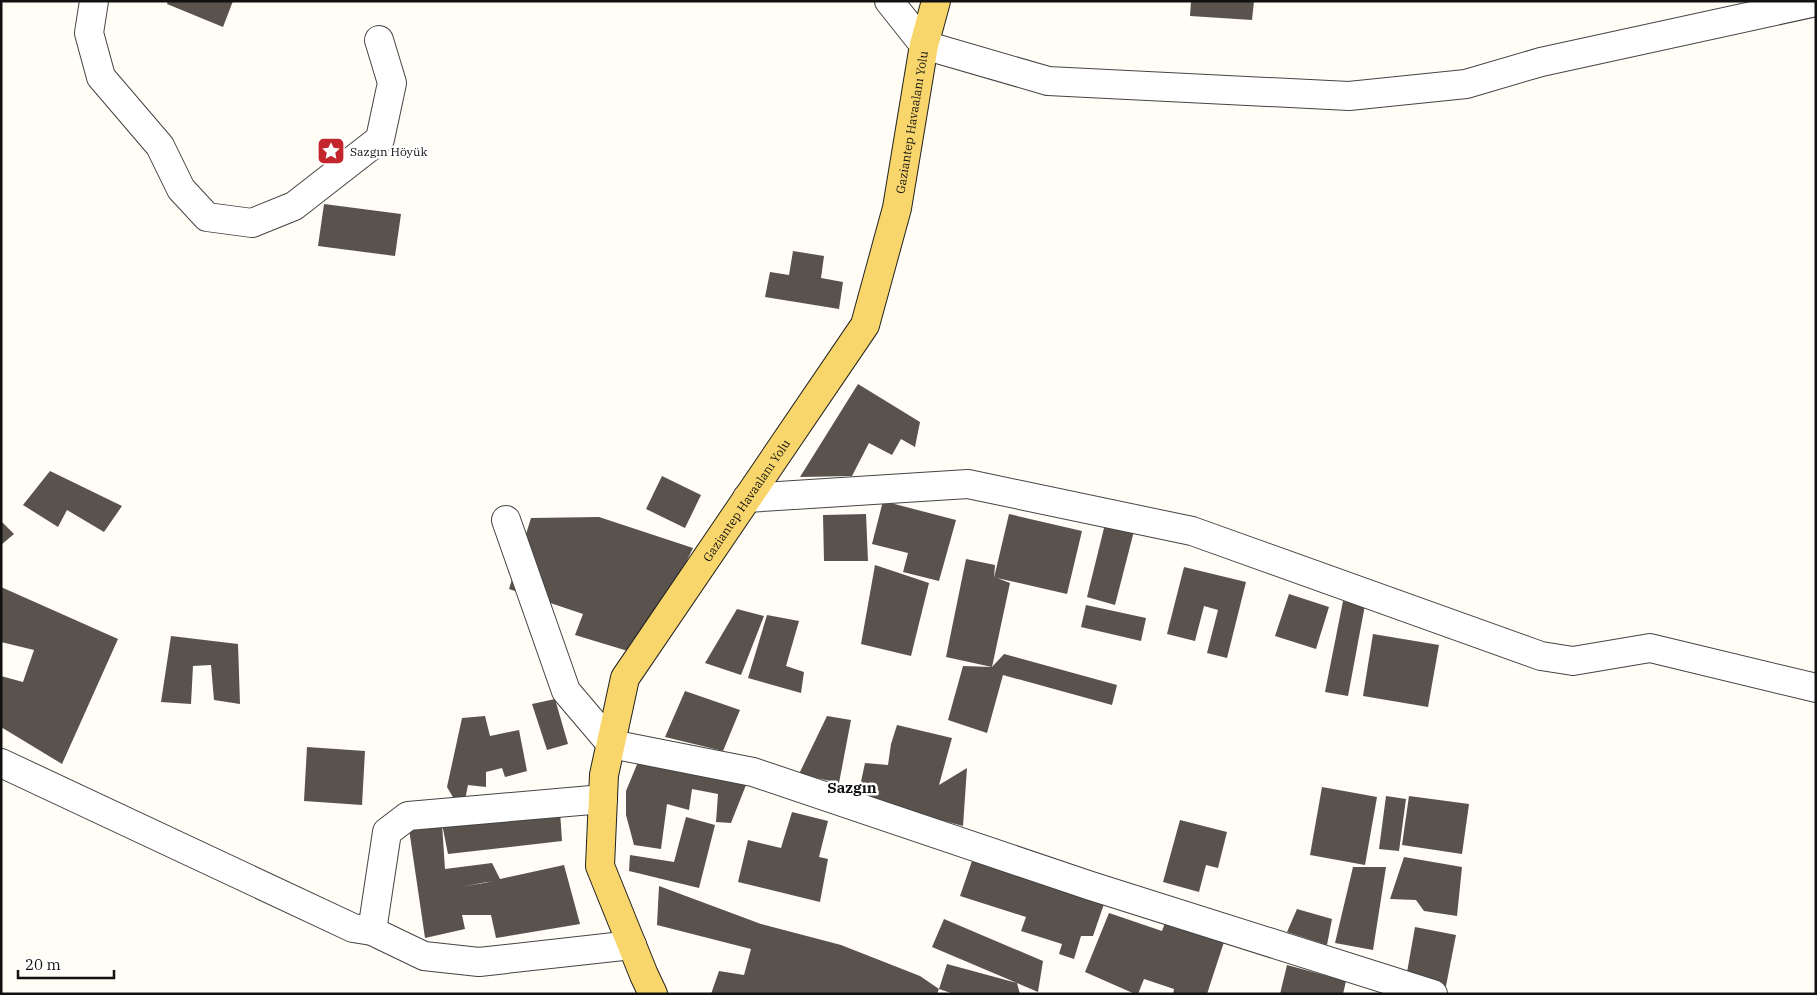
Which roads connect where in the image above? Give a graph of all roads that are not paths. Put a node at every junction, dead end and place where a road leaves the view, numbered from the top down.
1 (94, 1) edge
2 (889, 1) edge
3 (936, 1) edge
4 (1816, 2) edge
5 (379, 40) dead end
6 (924, 45) junction
7 (748, 498) junction
8 (506, 520) dead end
9 (1816, 688) edge
10 (611, 744) junction
11 (1, 763) edge
12 (603, 798) junction
13 (372, 931) junction
14 (632, 945) junction
15 (653, 994) edge
16 (1433, 994) edge

1 - 5 street
2 - 6 street
3 - 6 main road, Gaziantep Havaalanı Yolu
4 - 6 street
6 - 7 main road, Gaziantep Havaalanı Yolu
7 - 9 street
7 - 10 main road, Gaziantep Havaalanı Yolu
8 - 10 street
10 - 12 main road, Gaziantep Havaalanı Yolu
10 - 16 street
11 - 13 street
12 - 13 street
12 - 14 main road, Gaziantep Havaalanı Yolu
13 - 14 street
14 - 15 main road, Gaziantep Havaalanı Yolu

